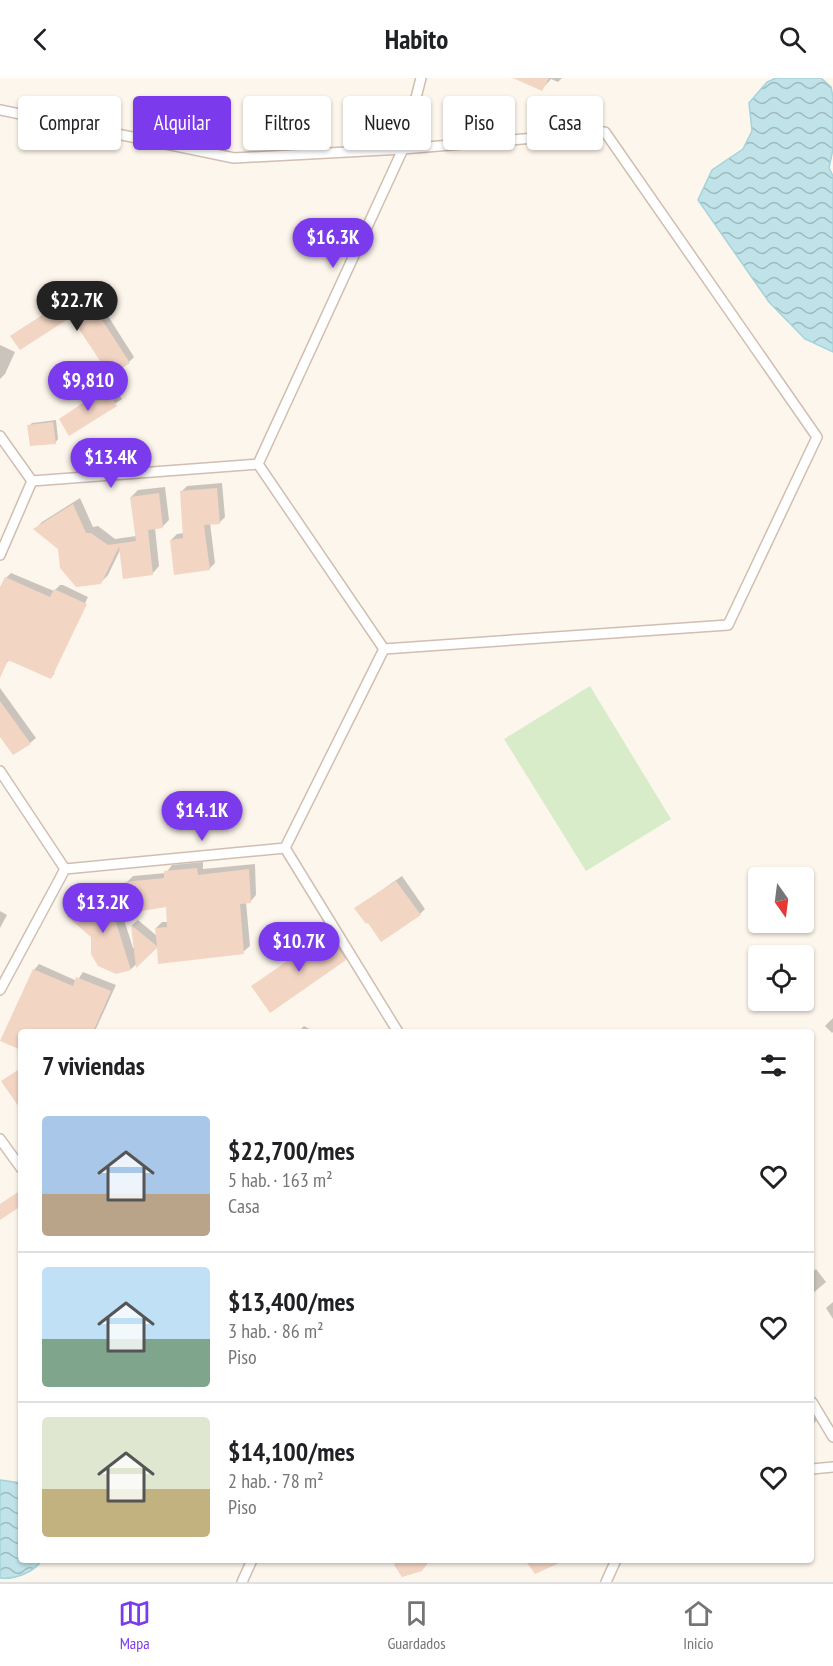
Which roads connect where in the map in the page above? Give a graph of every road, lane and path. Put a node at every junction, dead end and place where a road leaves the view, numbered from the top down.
1 (421, 78) edge
2 (416, 96) edge
3 (0, 110) edge
4 (431, 147) edge
5 (384, 150) edge
6 (403, 150) edge
7 (0, 436) edge
8 (258, 464) junction
9 (32, 481) junction
10 (0, 555) edge
11 (384, 649) junction
12 (0, 771) edge
13 (285, 848) junction
14 (64, 869) junction
15 (0, 990) edge
16 (396, 1029) edge
17 (0, 1139) edge
18 (18, 1164) edge
19 (814, 1405) edge
20 (833, 1437) edge
21 (833, 1467) edge
22 (814, 1470) edge
23 (251, 1563) edge
24 (615, 1563) edge
25 (242, 1582) edge
26 (606, 1582) edge

1 - 2 street
3 - 5 street
4 - 11 street
6 - 8 street
7 - 9 street
8 - 9 street
8 - 11 street
9 - 10 street
11 - 13 street
12 - 14 street
13 - 14 street
13 - 16 street
14 - 15 street
17 - 18 street
19 - 20 street
21 - 22 street
23 - 25 street
24 - 26 street

